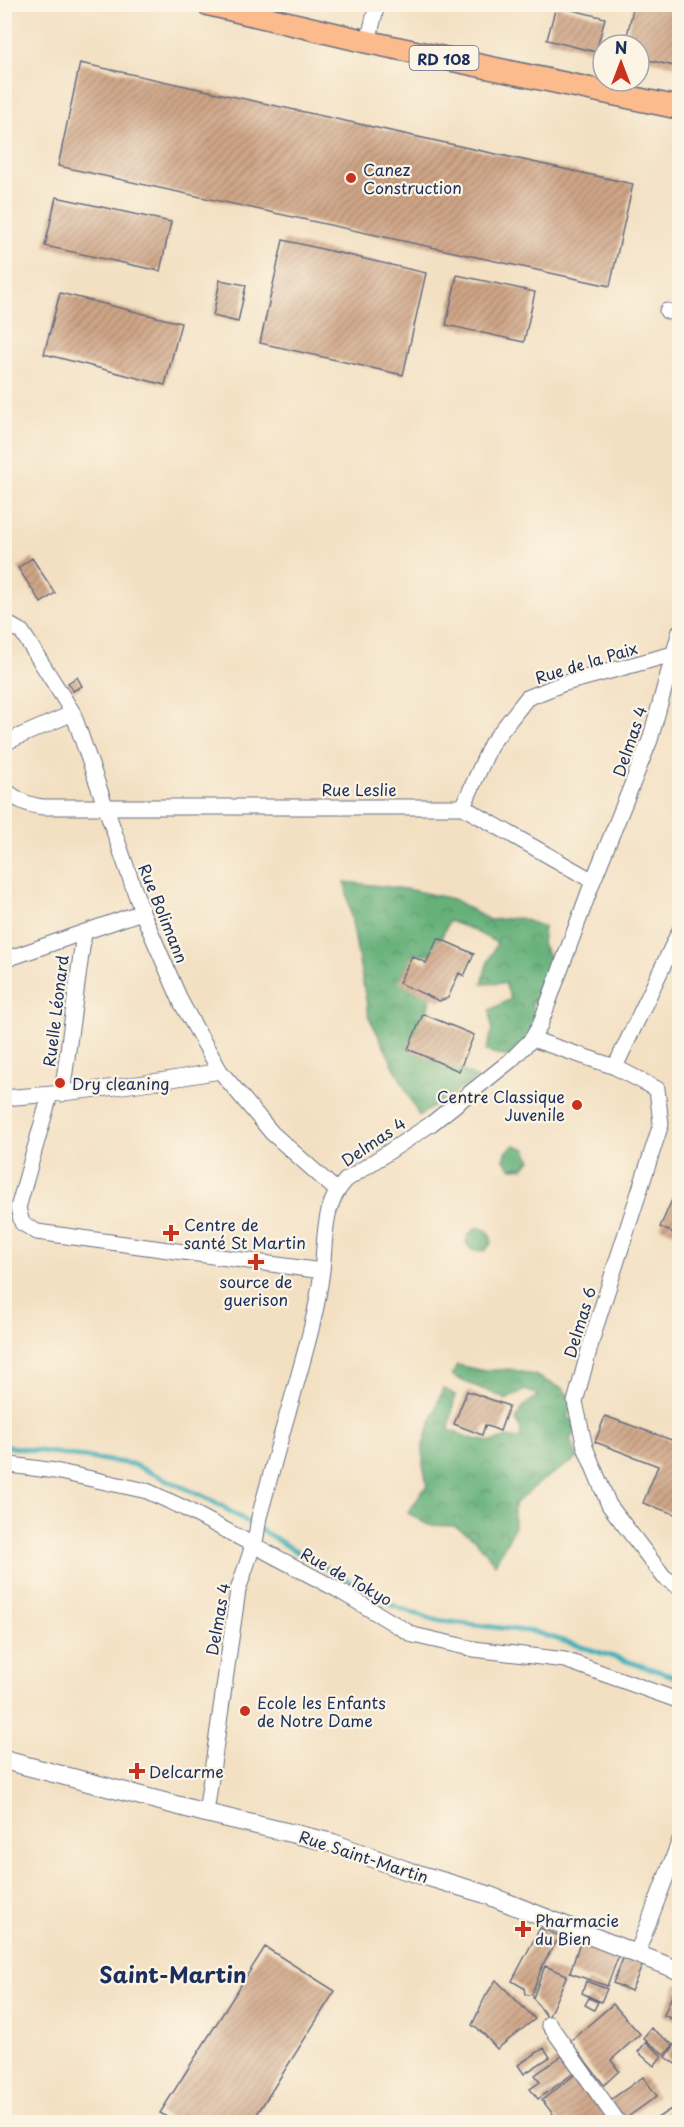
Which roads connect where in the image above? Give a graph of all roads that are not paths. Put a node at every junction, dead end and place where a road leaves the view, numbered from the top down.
1 (208, 4) edge
2 (377, 4) edge
3 (368, 42) junction
4 (680, 108) edge
5 (4, 622) edge
6 (680, 631) edge
7 (673, 654) junction
8 (73, 713) junction
9 (4, 743) edge
10 (4, 789) edge
11 (105, 806) junction
12 (463, 807) junction
13 (593, 881) junction
14 (142, 912) junction
15 (680, 930) edge
16 (84, 933) junction
17 (4, 960) edge
18 (532, 1039) junction
19 (615, 1067) junction
20 (220, 1071) junction
21 (56, 1094) junction
22 (4, 1098) edge
23 (336, 1190) junction
24 (322, 1271) junction
25 (4, 1464) edge
26 (255, 1541) junction
27 (680, 1588) edge
28 (680, 1701) edge
29 (4, 1760) edge
30 (206, 1813) junction
31 (680, 1840) edge
32 (637, 1953) junction
33 (680, 1971) edge
34 (549, 2024) dead end
35 (618, 2122) edge

1 - 3 main road, RD 108
2 - 3 street
3 - 4 main road, RD 108
5 - 8 street, Rue Bolimann
6 - 7 street, Delmas 4
7 - 12 street, Rue de la Paix
7 - 13 street, Delmas 4
8 - 9 street
8 - 11 street, Rue Bolimann
10 - 11 street, Rue Leslie
11 - 12 street, Rue Leslie
11 - 14 street, Rue Bolimann
12 - 13 street, Rue Leslie
13 - 18 street, Delmas 4
14 - 16 street
14 - 20 street, Rue Bolimann
15 - 19 street
16 - 17 street
16 - 21 street, Ruelle Léonard
18 - 19 street, Delmas 6
18 - 23 street, Delmas 4
19 - 27 street, Delmas 6
20 - 21 street
20 - 23 street, Rue Bolimann
21 - 22 street
21 - 24 street, Ruelle Léonard
23 - 24 street, Delmas 4
24 - 26 street, Delmas 4
25 - 26 street, Rue de Tokyo
26 - 28 street, Rue de Tokyo
26 - 30 street, Delmas 4
29 - 30 street, Rue Saint-Martin
30 - 32 street, Rue Saint-Martin
31 - 32 street
32 - 33 street, Rue Saint-Martin
34 - 35 street

